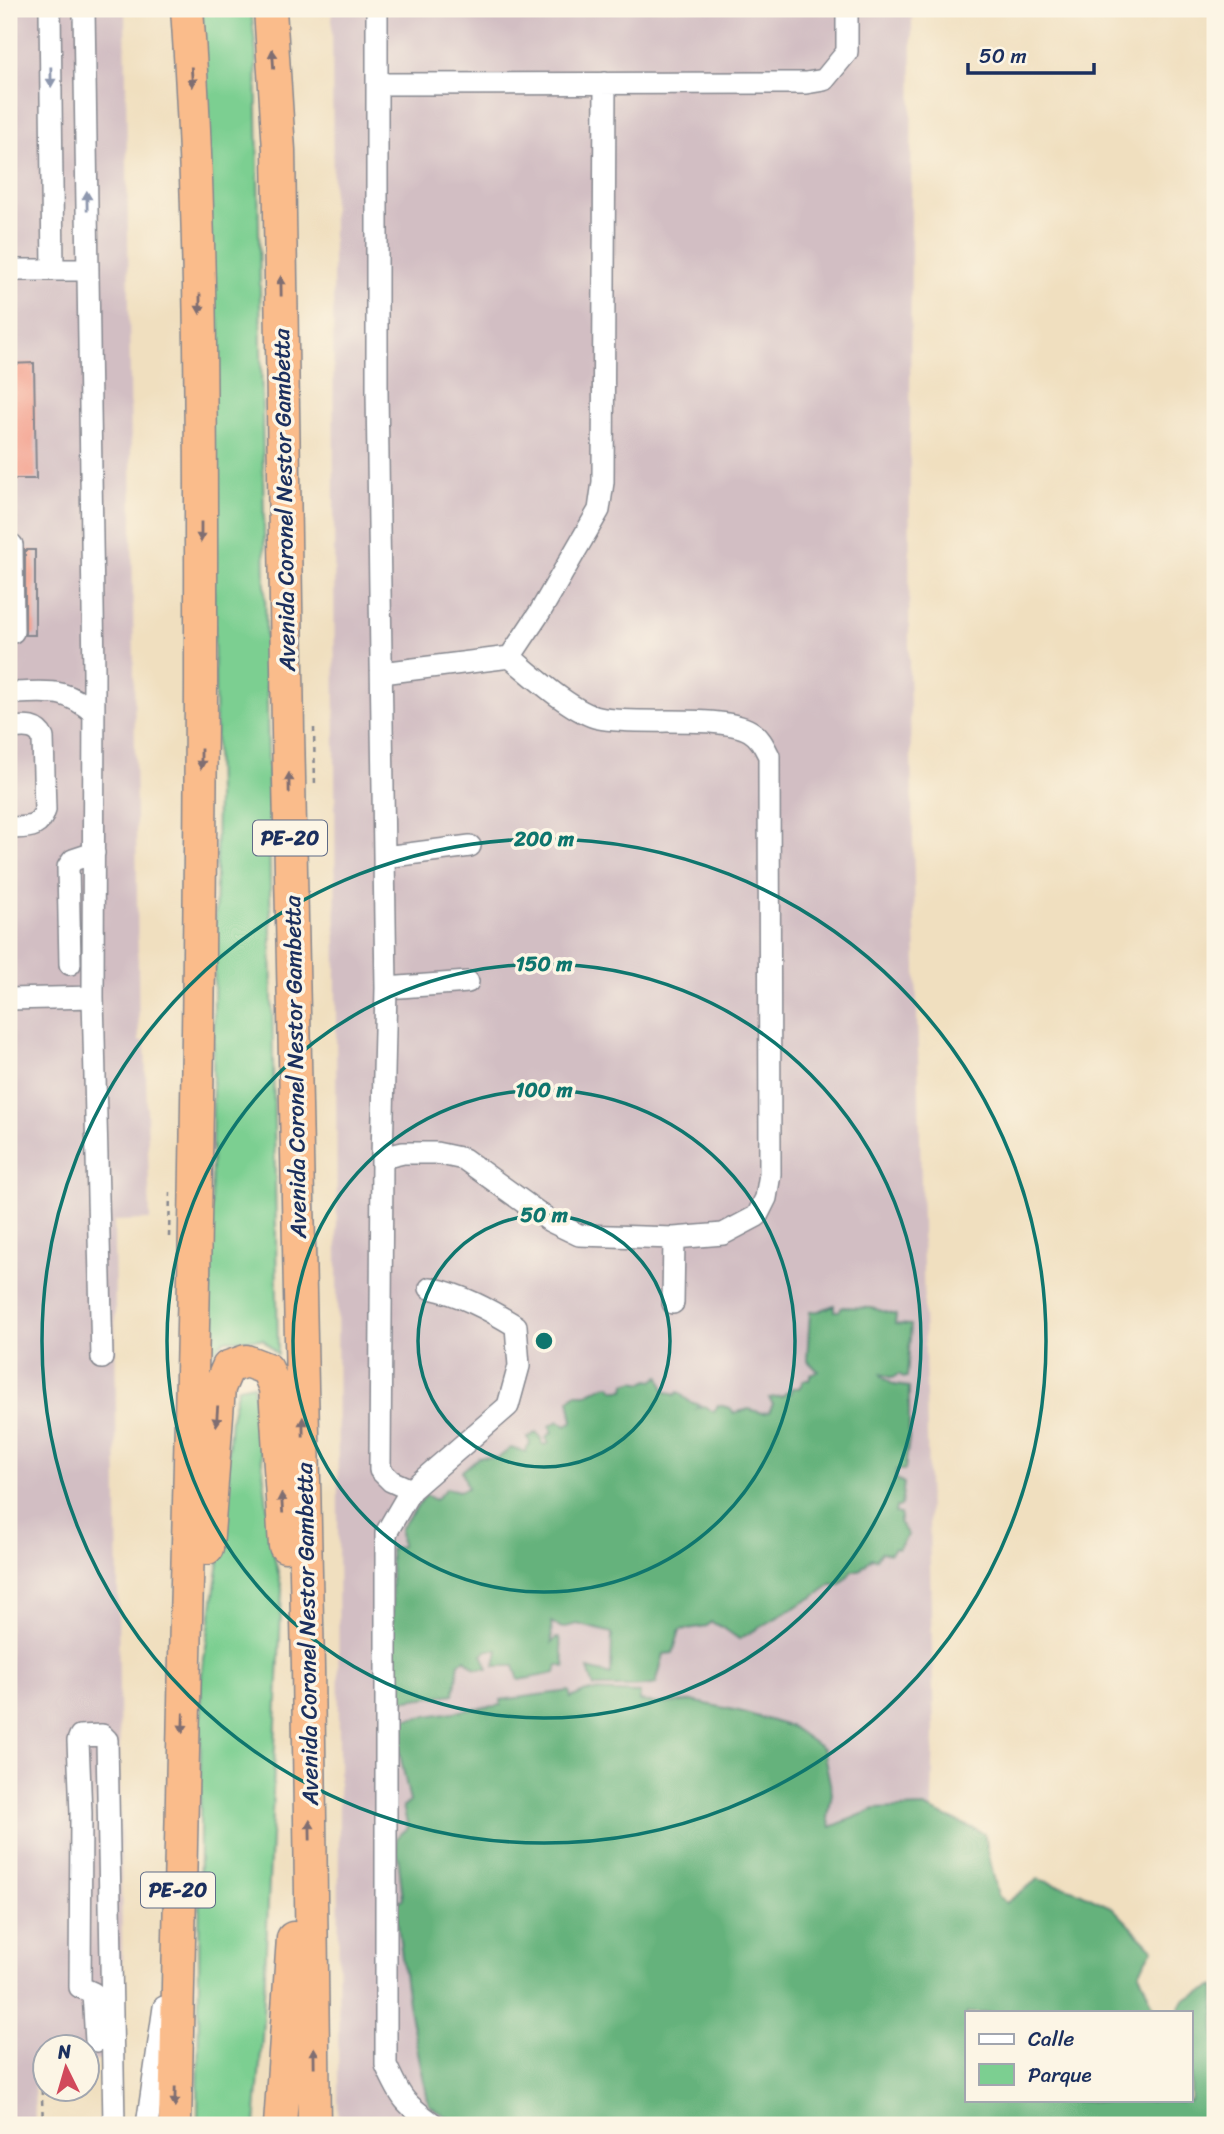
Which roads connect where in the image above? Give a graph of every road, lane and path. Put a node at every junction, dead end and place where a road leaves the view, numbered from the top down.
1 (50, 9) edge
2 (84, 9) edge
3 (187, 9) edge
4 (270, 9) edge
5 (377, 9) edge
6 (847, 9) edge
7 (377, 83) junction
8 (605, 83) junction
9 (9, 270) edge
10 (53, 270) junction
11 (88, 270) junction
12 (11, 551) edge
13 (10, 581) edge
14 (13, 632) dead end
15 (510, 657) junction
16 (94, 672) junction
17 (382, 673) junction
18 (9, 693) edge
19 (64, 693) junction
20 (94, 713) junction
21 (9, 728) edge
22 (9, 828) edge
23 (470, 846) dead end
24 (94, 853) junction
25 (385, 857) junction
26 (70, 964) dead end
27 (468, 982) dead end
28 (386, 988) junction
29 (93, 996) junction
30 (9, 999) edge
31 (382, 1158) junction
32 (674, 1238) junction
33 (430, 1288) dead end
34 (673, 1303) dead end
35 (102, 1358) dead end
36 (411, 1490) junction
37 (185, 1655) junction
38 (308, 1667) junction
39 (311, 1868) junction
40 (177, 1894) junction
41 (95, 2032) edge
42 (42, 2102) edge
43 (43, 2125) edge
44 (114, 2125) edge
45 (147, 2125) edge
46 (175, 2125) edge
47 (280, 2125) edge
48 (314, 2125) edge
49 (435, 2125) edge

1 -> 10 lane
11 -> 2 lane
3 -> 37 highway, PE-20
38 -> 4 highway, Avenida Coronel Nestor Gambetta / PE-20
5 - 7 lane
6 - 8 lane
7 - 8 lane
7 - 17 lane
8 - 15 lane
9 - 10 lane
10 - 11 lane
11 - 16 lane
12 - 13 lane
13 - 14 lane
15 - 17 lane
15 - 32 lane
16 - 19 lane
16 - 20 lane
17 - 25 lane
18 - 19 lane
19 - 20 lane
20 - 24 lane
21 - 22 lane
23 - 25 lane
24 - 26 lane
24 - 29 lane
25 - 28 lane
27 - 28 lane
28 - 31 lane
29 - 30 lane
29 - 35 lane
31 - 32 lane
31 - 36 lane
32 - 34 lane
33 - 36 lane
36 - 49 lane
38 -> 37 highway
37 -> 40 highway, PE-20
39 -> 38 highway, Avenida Coronel Nestor Gambetta / PE-20
39 - 47 highway
48 -> 39 highway, Avenida Coronel Nestor Gambetta / PE-20
40 - 45 lane
40 -> 46 highway, PE-20
41 - 44 lane
42 - 43 path

